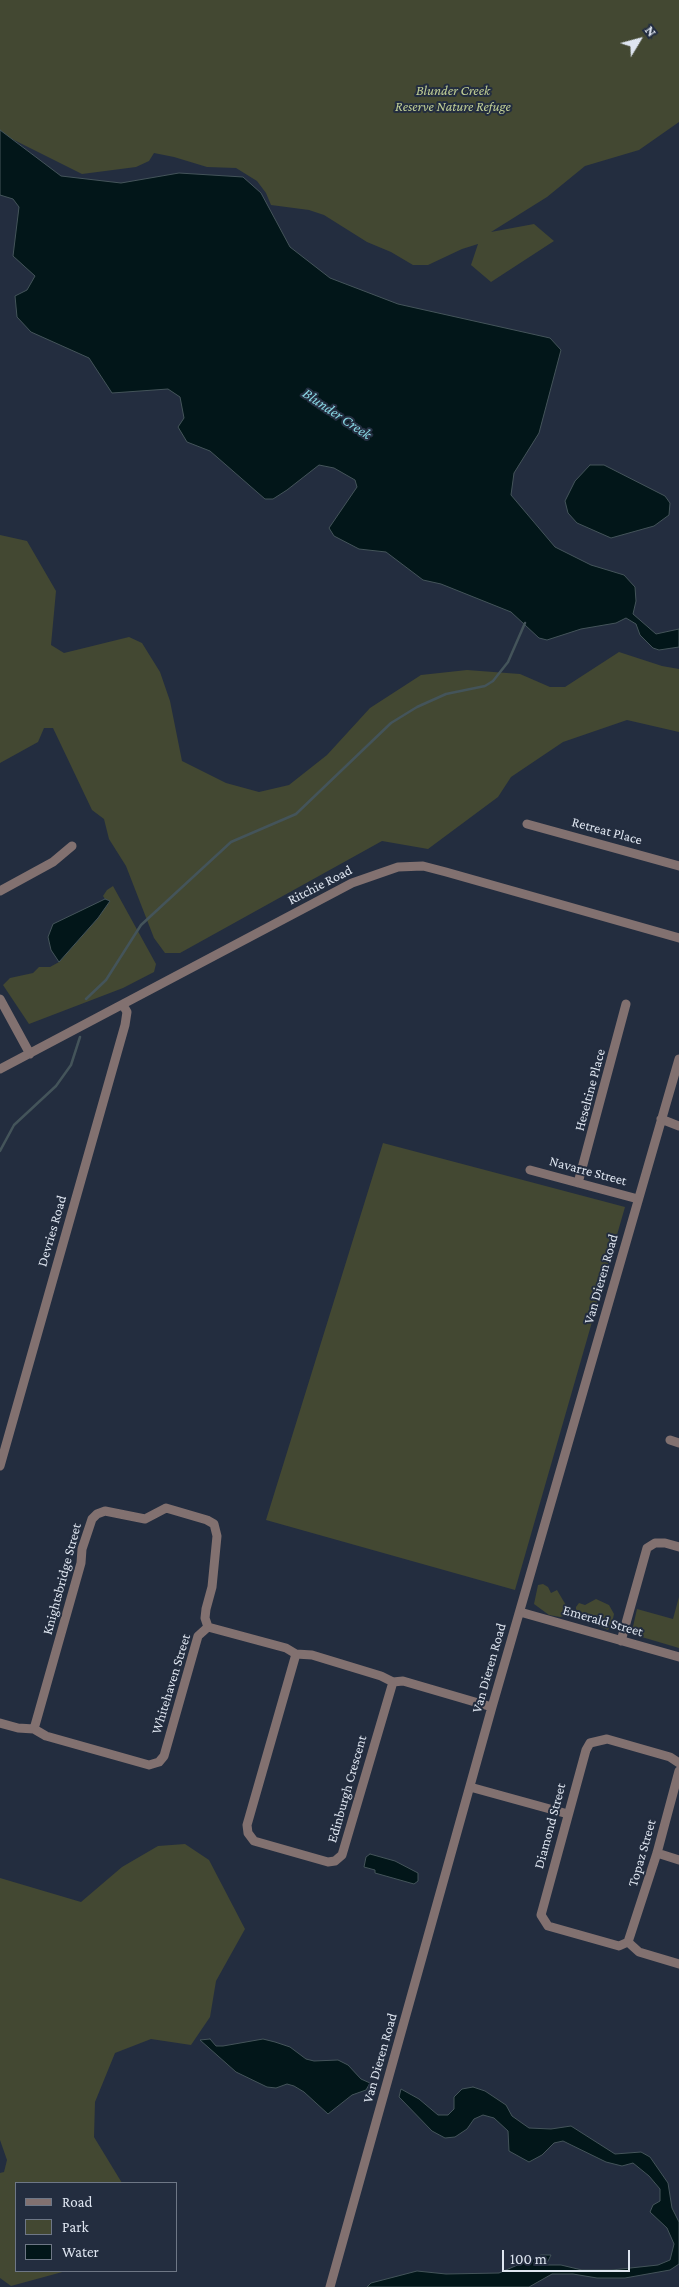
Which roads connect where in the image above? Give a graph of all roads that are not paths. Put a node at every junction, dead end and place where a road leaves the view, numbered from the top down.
1 (527, 824) dead end
2 (72, 846) dead end
3 (679, 866) edge
4 (0, 891) edge
5 (679, 938) edge
6 (0, 999) edge
7 (123, 1004) junction
8 (626, 1004) dead end
9 (30, 1054) junction
10 (679, 1058) edge
11 (0, 1069) edge
12 (661, 1119) junction
13 (679, 1126) edge
14 (530, 1170) dead end
15 (578, 1183) junction
16 (638, 1199) junction
17 (0, 1466) edge
18 (679, 1547) edge
19 (520, 1612) junction
20 (208, 1627) junction
21 (621, 1641) junction
22 (296, 1654) junction
23 (679, 1657) edge
24 (393, 1682) junction
25 (492, 1707) junction
26 (0, 1723) edge
27 (34, 1729) junction
28 (679, 1763) edge
29 (679, 1771) edge
30 (470, 1787) junction
31 (568, 1814) junction
32 (657, 1853) junction
33 (679, 1860) edge
34 (628, 1942) junction
35 (679, 1964) edge
36 (330, 2287) edge

1 - 3 street, Retreat Place
2 - 4 street
5 - 7 street, Ritchie Road
6 - 9 street
7 - 9 street, Ritchie Road
7 - 17 street, Devries Road
8 - 15 street, Heseltine Place
9 - 11 street, Ritchie Road
10 - 12 street, Van Dieren Road
12 - 13 street
12 - 16 street, Van Dieren Road
14 - 15 street, Navarre Street
15 - 16 street, Navarre Street
16 - 19 street, Van Dieren Road
18 - 21 street
19 - 21 street, Emerald Street
19 - 25 street, Van Dieren Road
20 - 22 street, Whitehaven Street
20 - 27 street, Whitehaven Street
20 - 27 street, Knightsbridge Street
21 - 23 street, Emerald Street
22 - 24 street, Whitehaven Street
22 - 24 street, Edinburgh Crescent
24 - 25 street, Whitehaven Street
25 - 30 street, Van Dieren Road
26 - 27 street, Whitehaven Street
28 - 31 street, Diamond Street
29 - 32 street, Topaz Street
30 - 31 street
30 - 36 street, Van Dieren Road
31 - 34 street, Diamond Street
32 - 33 street
32 - 34 street, Topaz Street
34 - 35 street

